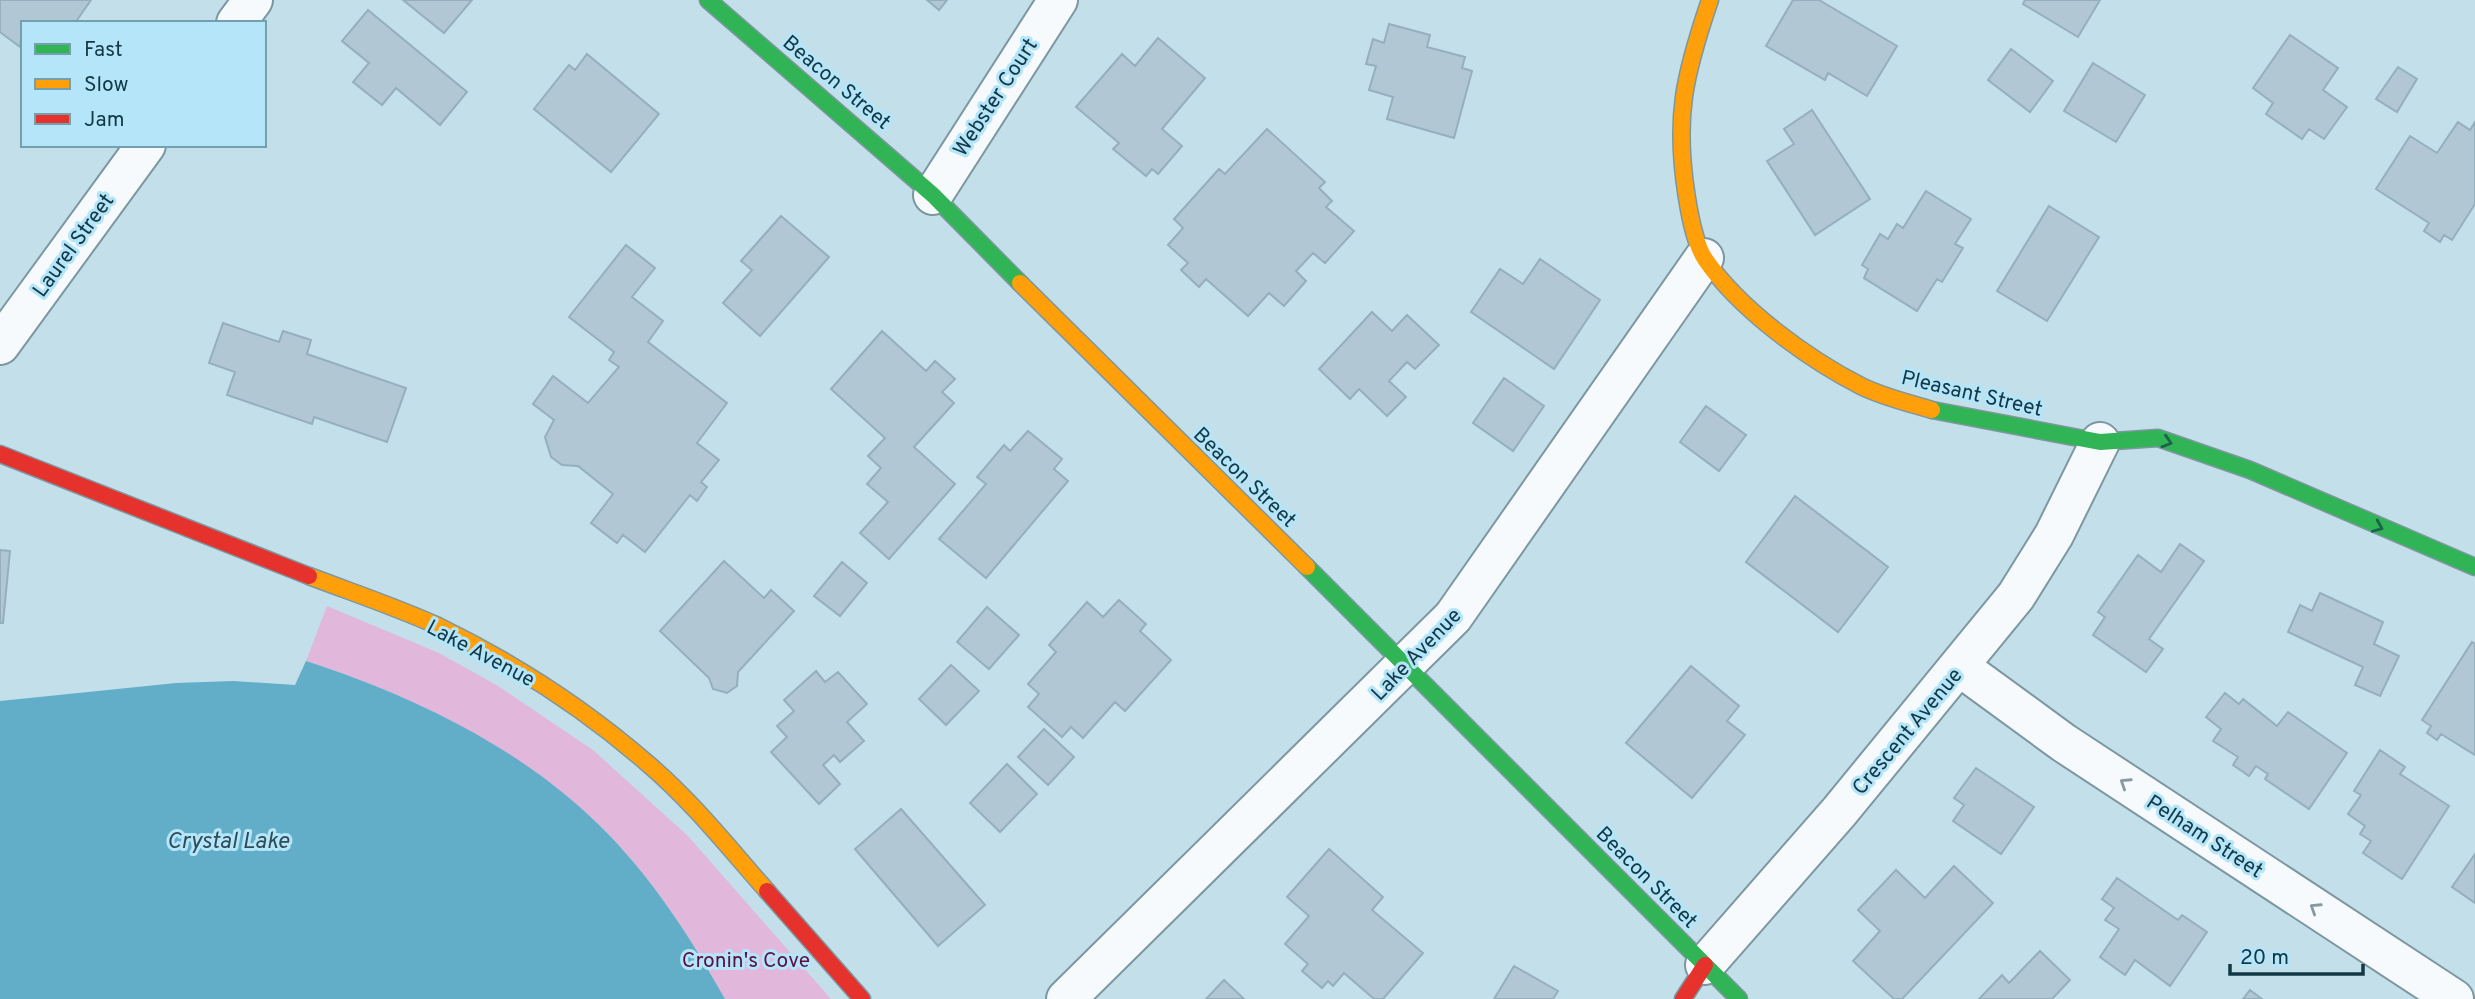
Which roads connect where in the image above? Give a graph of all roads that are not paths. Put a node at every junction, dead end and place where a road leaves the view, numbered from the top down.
1 (253, 0) edge
2 (708, 0) edge
3 (1058, 0) edge
4 (1710, 0) edge
5 (237, 21) edge
6 (145, 147) edge
7 (933, 195) junction
8 (1704, 258) junction
9 (0, 345) edge
10 (2099, 442) junction
11 (0, 454) edge
12 (2475, 568) edge
13 (1408, 665) junction
14 (1961, 667) junction
15 (1705, 965) junction
16 (862, 999) edge
17 (1066, 999) edge
18 (1683, 999) edge
19 (1739, 999) edge
20 (2454, 999) edge

1 - 5 street
2 - 7 street, Beacon Street
3 - 7 street, Webster Court
4 - 8 street, Pleasant Street
6 - 9 street, Laurel Street
7 - 13 street, Beacon Street
8 - 10 street, Pleasant Street
8 - 13 street, Lake Avenue
10 -> 12 street, Pleasant Street
10 - 14 street, Crescent Avenue
11 - 16 street, Lake Avenue
13 - 15 street, Beacon Street
13 - 17 street, Lake Avenue
14 - 15 street, Crescent Avenue
20 -> 14 street, Pelham Street
15 - 18 street, Crescent Avenue
15 - 19 street, Beacon Street

